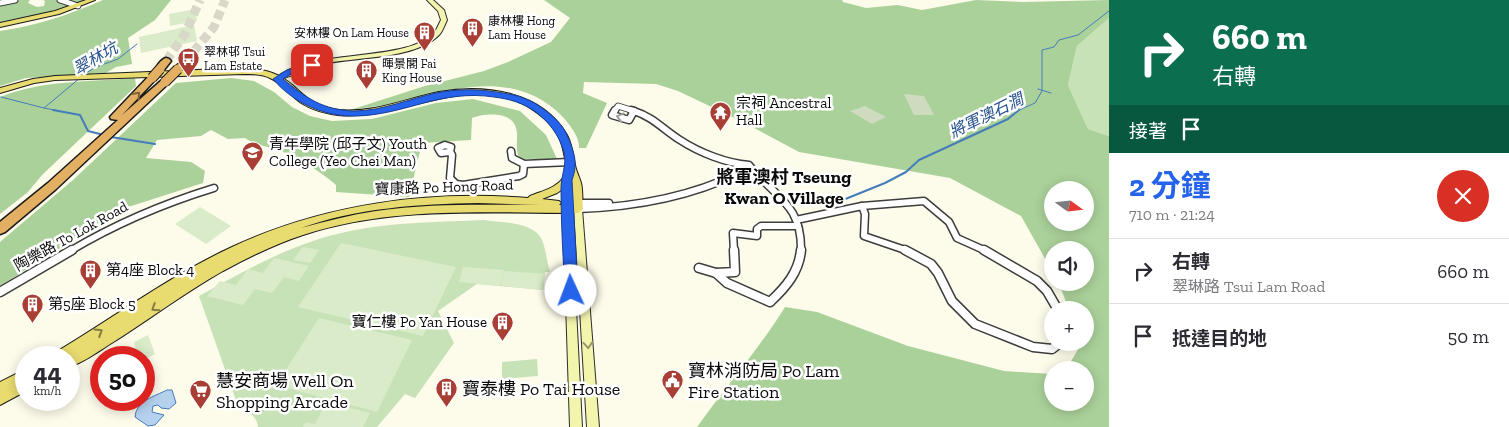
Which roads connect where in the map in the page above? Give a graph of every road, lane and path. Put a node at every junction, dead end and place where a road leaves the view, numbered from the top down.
1 (15, 0) edge
2 (60, 0) edge
3 (92, 0) edge
4 (433, 2) edge
5 (0, 3) edge
6 (78, 6) junction
7 (0, 25) edge
8 (163, 65) tunnel mouth
9 (182, 66) tunnel mouth
10 (277, 79) junction
11 (0, 92) edge
12 (635, 110) dead end
13 (511, 151) dead end
14 (450, 152) dead end
15 (524, 164) junction
16 (738, 164) junction
17 (570, 165) junction
18 (753, 172) junction
19 (739, 173) junction
20 (567, 180) junction
21 (47, 187) junction
22 (214, 188) dead end
23 (514, 200) junction
24 (572, 206) junction
25 (862, 206) junction
26 (0, 220) edge
27 (797, 223) junction
28 (0, 229) edge
29 (699, 268) dead end
30 (716, 273) junction
31 (0, 292) edge
32 (1053, 301) edge
33 (77, 346) edge
34 (1044, 349) edge
35 (80, 355) edge
36 (15, 380) edge
37 (0, 388) edge
38 (15, 391) edge
39 (0, 399) edge
40 (576, 427) edge
41 (593, 427) edge

1 - 5 street
2 - 6 street
3 - 6 main road
4 - 10 street
6 - 7 main road
21 -> 8 highway, bridge
9 - 21 highway, bridge
10 - 11 main road
10 - 17 main road
12 - 16 street
13 - 15 street
14 - 15 street
15 - 17 street
16 - 18 street
16 - 19 street
17 - 20 main road
17 - 24 main road
18 - 19 street
18 - 27 street
19 - 24 street, 寶康路 Po Hong Road
20 - 23 main road
20 - 24 main road
21 - 26 highway
21 - 28 highway
22 - 31 street, 陶樂路 To Lok Road
23 - 24 main road, 寶康路 Po Hong Road
33 -> 23 main road, 寶康路 Po Hong Road
24 -> 35 main road, 寶康路 Po Hong Road
24 - 40 street
24 -> 41 main road
25 - 27 street
25 - 32 street
25 - 34 street
27 - 30 street
27 - 30 street
29 - 30 street
36 - 37 main road
38 - 39 main road

